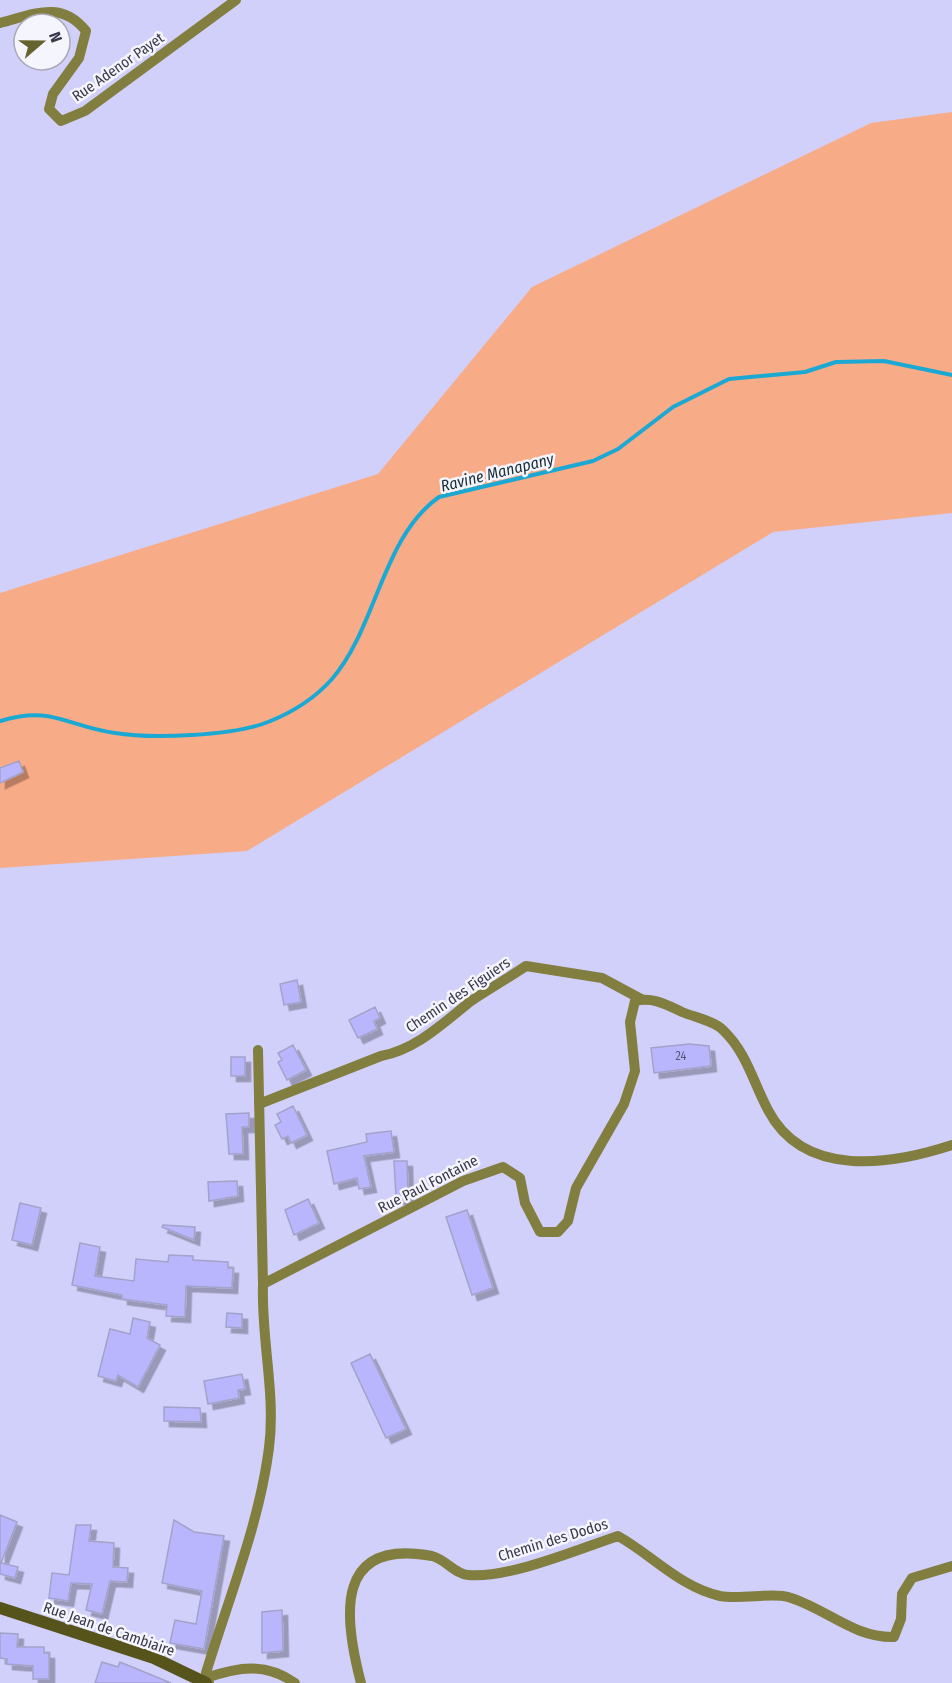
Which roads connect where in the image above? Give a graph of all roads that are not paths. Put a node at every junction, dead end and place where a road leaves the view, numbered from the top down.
1 (237, 0) edge
2 (0, 23) edge
3 (641, 999) junction
4 (258, 1050) dead end
5 (259, 1104) junction
6 (952, 1145) edge
7 (263, 1284) junction
8 (952, 1566) edge
9 (0, 1608) edge
10 (207, 1681) edge
11 (295, 1683) edge
12 (361, 1683) edge

1 - 2 street, Rue Adenor Payet
3 - 5 street, Chemin des Figuiers
3 - 6 street
3 - 7 street, Rue Paul Fontaine
4 - 5 street
5 - 7 street
7 - 10 street
8 - 12 street, Chemin des Dodos
9 - 10 main road, Rue Jean de Cambiaire
10 - 11 street

